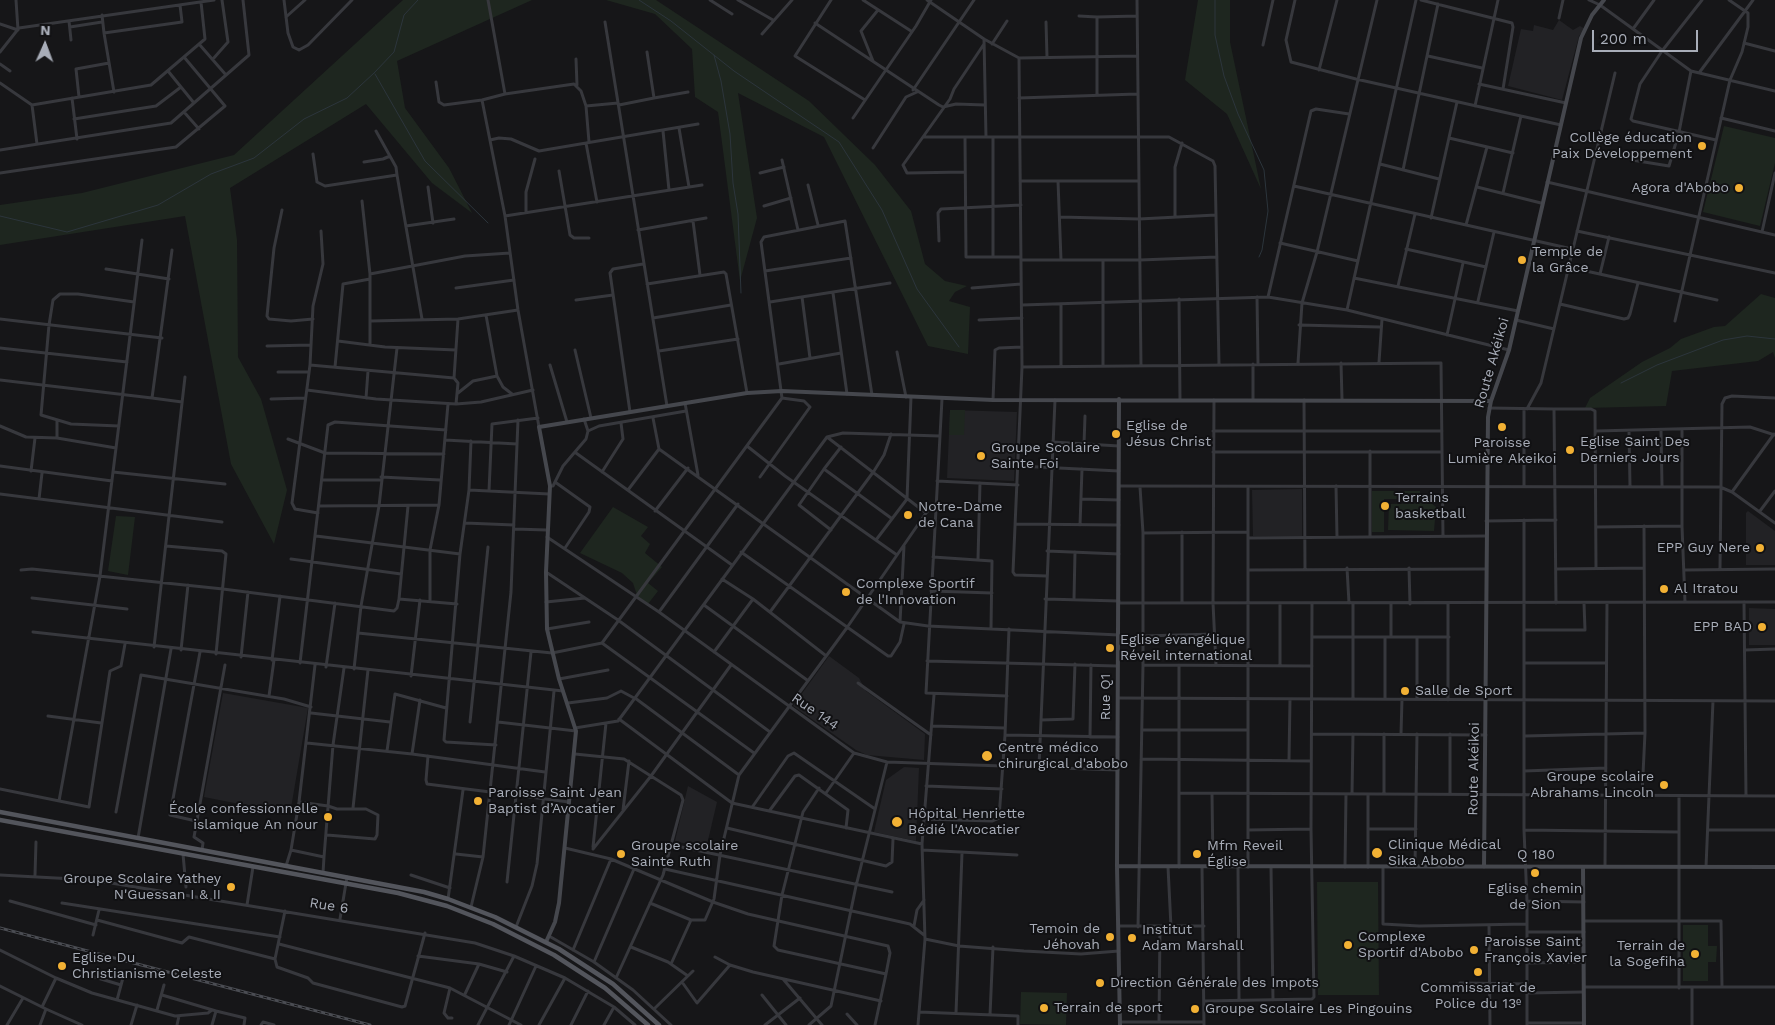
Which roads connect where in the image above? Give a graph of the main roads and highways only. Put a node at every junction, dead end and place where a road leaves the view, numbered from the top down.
1 (0, 810) edge
2 (0, 820) edge
3 (648, 1025) edge
4 (658, 1025) edge

1 - 4 main road
2 - 3 main road

